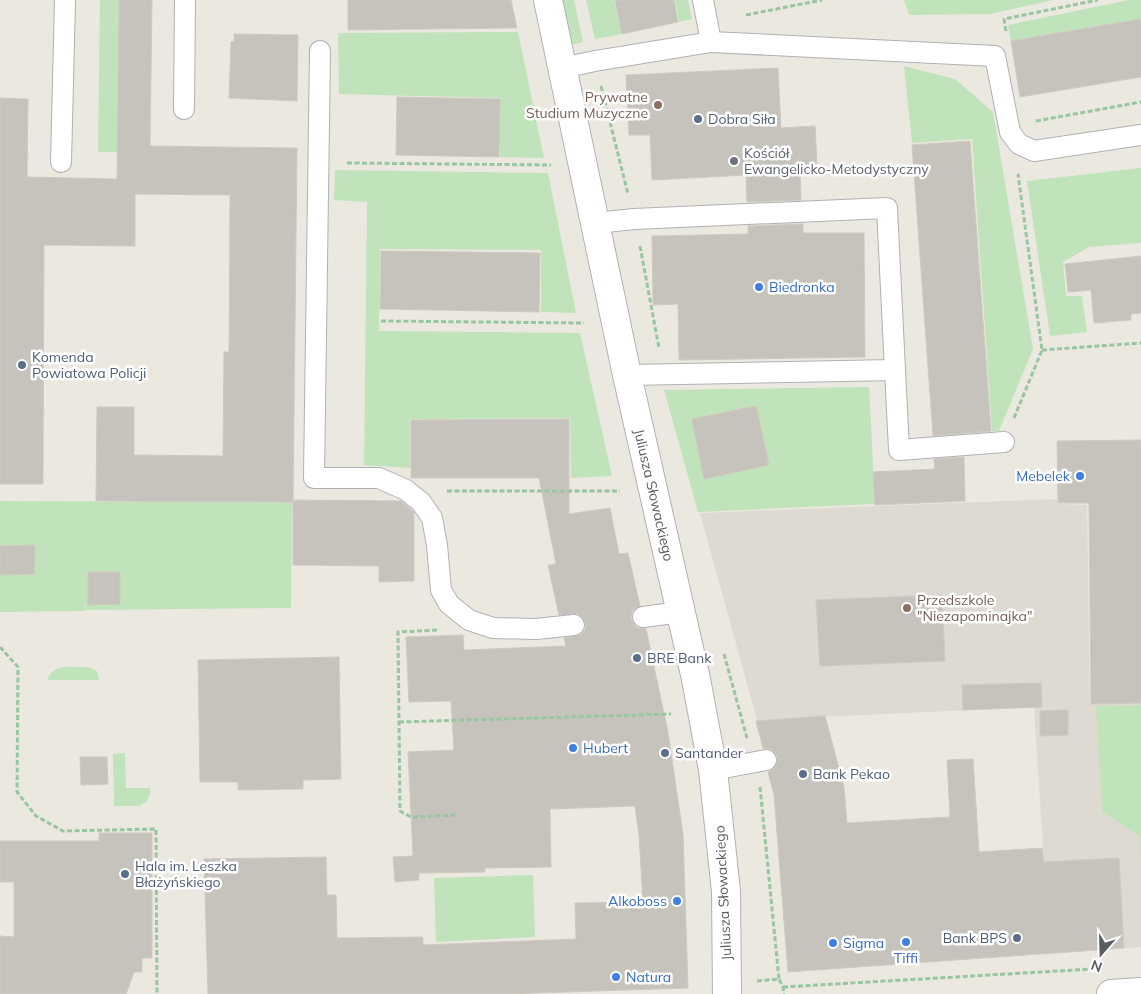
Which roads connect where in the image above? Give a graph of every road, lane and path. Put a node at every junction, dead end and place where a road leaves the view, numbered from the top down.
1 (65, 0) edge
2 (185, 0) edge
3 (548, 0) edge
4 (703, 0) edge
5 (822, 0) edge
6 (1098, 0) edge
7 (709, 32) junction
8 (1007, 38) dead end
9 (320, 51) dead end
10 (562, 68) junction
11 (184, 109) dead end
12 (1141, 135) edge
13 (549, 156) dead end
14 (61, 162) dead end
15 (347, 163) dead end
16 (1018, 169) dead end
17 (596, 223) junction
18 (582, 314) dead end
19 (381, 321) dead end
20 (584, 323) junction
21 (586, 332) dead end
22 (1141, 343) edge
23 (1042, 350) junction
24 (895, 370) junction
25 (627, 375) junction
26 (1004, 442) joint
27 (618, 482) dead end
28 (406, 490) junction
29 (681, 612) junction
30 (643, 617) dead end
31 (574, 625) dead end
32 (445, 630) dead end
33 (0, 647) edge
34 (674, 714) dead end
35 (399, 722) junction
36 (766, 760) dead end
37 (713, 770) junction
38 (457, 815) dead end
39 (1101, 968) dead end
40 (1141, 992) edge
41 (157, 994) edge
42 (727, 994) edge
43 (784, 994) edge
44 (1111, 994) edge

1 - 14 lane
2 - 11 lane
3 - 10 street, Juliusza Słowackiego
4 - 7 lane
5 - 7 path
6 - 8 path
7 - 10 lane
7 - 12 lane
9 - 28 lane
10 - 17 street, Juliusza Słowackiego
13 - 15 path
16 - 23 path
17 - 24 lane
17 - 25 street, Juliusza Słowackiego
18 - 20 path
19 - 20 path
20 - 21 path
22 - 23 path
23 - 26 path
24 - 25 lane
24 - 26 lane
25 - 29 street, Juliusza Słowackiego
27 - 28 path
28 - 31 lane
29 - 30 lane
29 - 37 street, Juliusza Słowackiego
32 - 35 path
33 - 41 path
34 - 35 path
35 - 38 path
36 - 37 lane
37 - 42 street, Juliusza Słowackiego
39 - 43 path
40 - 44 street

